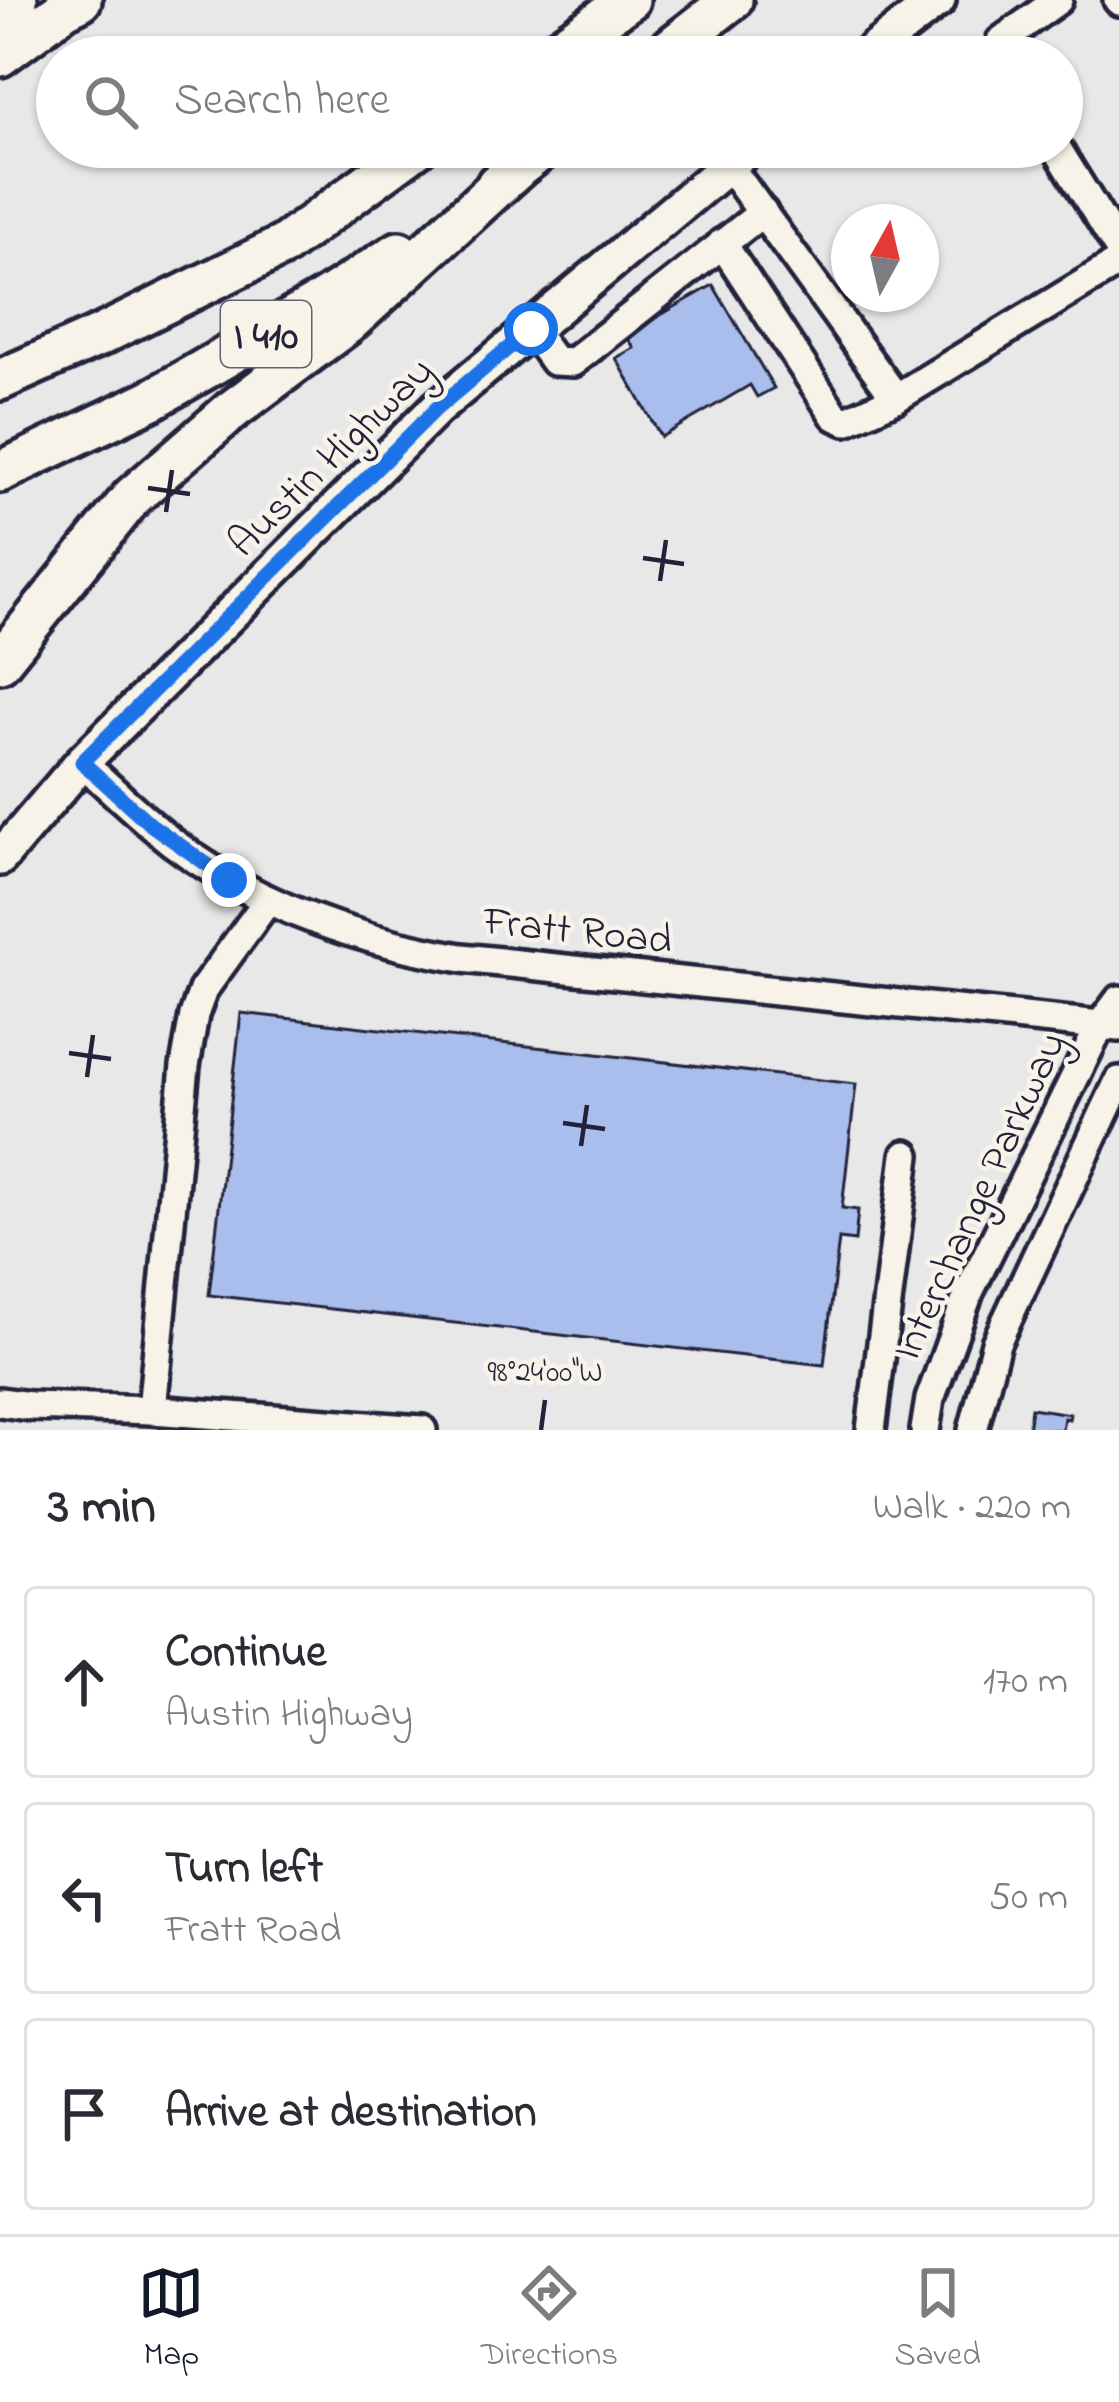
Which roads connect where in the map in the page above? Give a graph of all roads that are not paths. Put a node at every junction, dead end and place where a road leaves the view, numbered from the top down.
1 (17, 0) edge
2 (81, 0) edge
3 (584, 0) edge
4 (629, 0) edge
5 (732, 0) edge
6 (938, 0) edge
7 (1058, 0) edge
8 (0, 14) edge
9 (542, 36) edge
10 (577, 36) edge
11 (686, 36) edge
12 (891, 36) edge
13 (1007, 36) edge
14 (0, 56) edge
15 (387, 168) edge
16 (518, 168) edge
17 (520, 168) edge
18 (725, 168) edge
19 (744, 168) edge
20 (1069, 168) edge
21 (763, 212) junction
22 (722, 243) junction
23 (1119, 249) edge
24 (1119, 262) edge
25 (531, 329) junction
26 (0, 380) edge
27 (896, 398) junction
28 (0, 472) edge
29 (0, 662) edge
30 (82, 762) junction
31 (0, 858) edge
32 (268, 900) junction
33 (1119, 1000) edge
34 (1110, 1026) edge
35 (1119, 1081) edge
36 (906, 1156) dead end
37 (0, 1402) edge
38 (152, 1410) junction
39 (422, 1430) edge
40 (871, 1430) edge
41 (925, 1430) edge
42 (973, 1430) edge

1 - 8 highway
2 - 14 highway
3 - 9 highway
4 - 10 highway
5 - 11 highway
6 - 12 main road
7 - 13 street
15 - 26 highway, I 410
16 - 28 highway, I 410
17 - 29 highway
18 - 25 main road, Austin Highway
19 - 21 street
20 - 23 street
21 - 22 street
21 - 27 street
22 - 25 street
22 - 27 street
24 - 27 street
25 - 30 main road, Austin Highway
30 - 31 main road, Austin Highway
30 - 32 street, Fratt Road
32 - 34 street, Fratt Road
32 - 38 street
33 - 34 street, Interchange Parkway
34 - 41 street, Interchange Parkway
35 - 42 street, Interchange Parkway
36 - 40 street
37 - 38 street
38 - 39 street

